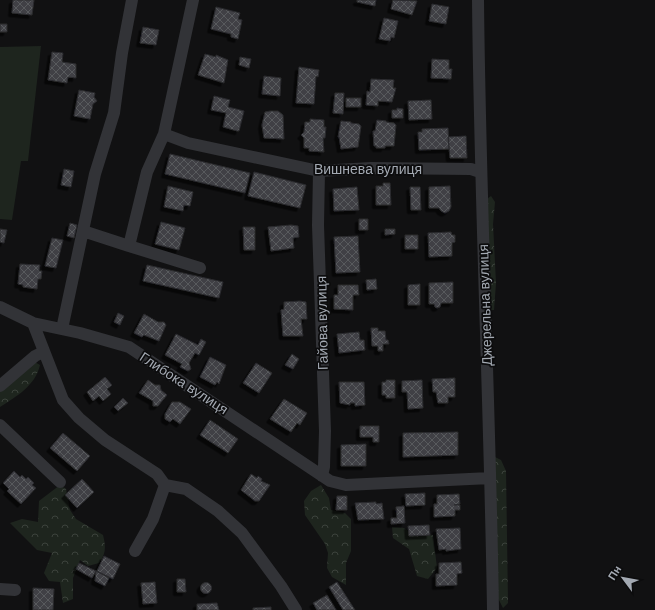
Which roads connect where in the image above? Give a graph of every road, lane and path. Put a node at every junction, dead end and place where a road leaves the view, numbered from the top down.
1 (132, 0) edge
2 (192, 0) edge
3 (478, 0) edge
4 (164, 134) junction
5 (319, 171) junction
6 (480, 172) junction
7 (83, 231) junction
8 (129, 246) junction
9 (200, 268) dead end
10 (0, 307) edge
11 (33, 323) junction
12 (62, 328) junction
13 (43, 352) junction
14 (0, 386) edge
15 (0, 425) edge
16 (322, 476) junction
17 (490, 478) junction
18 (60, 482) dead end
19 (165, 485) junction
20 (135, 551) dead end
21 (0, 589) edge
22 (14, 590) dead end
23 (296, 610) edge
24 (493, 610) edge

1 - 7 street
2 - 4 street
3 - 6 street, Джерельна вулиця
4 - 5 street, Вишнева вулиця
4 - 8 street
5 - 6 street, Вишнева вулиця
5 - 16 street, Гайова вулиця
6 - 17 street, Джерельна вулиця
7 - 8 street
7 - 12 street
8 - 9 street
10 - 11 street, Глибока вулиця
11 - 12 street, Глибока вулиця
11 - 13 street
12 - 16 street, Глибока вулиця
13 - 14 street
13 - 19 street
15 - 18 street
16 - 17 street, Глибока вулиця
17 - 24 street, Джерельна вулиця
19 - 20 street
19 - 23 street
21 - 22 street

